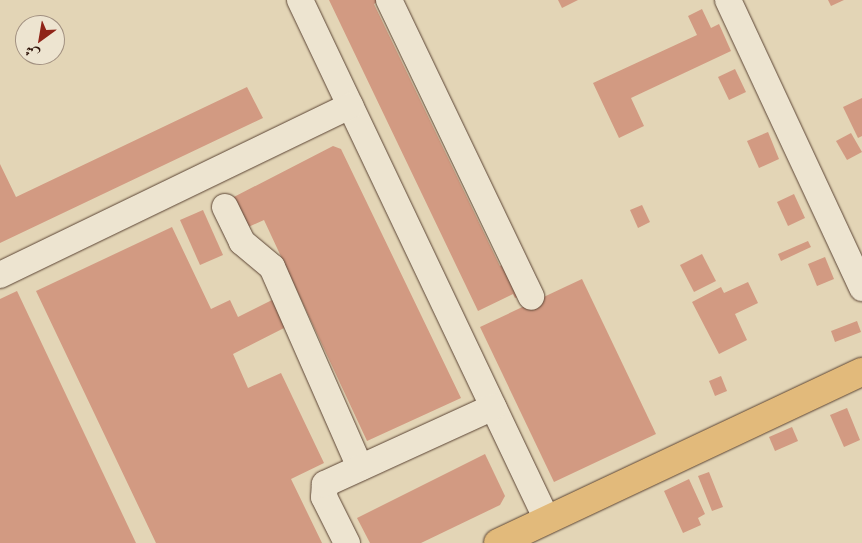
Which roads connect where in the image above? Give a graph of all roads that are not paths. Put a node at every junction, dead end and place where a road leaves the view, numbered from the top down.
1 (300, 0) edge
2 (389, 0) edge
3 (728, 0) edge
4 (350, 106) junction
5 (225, 207) dead end
6 (0, 275) edge
7 (862, 288) edge
8 (531, 297) dead end
9 (862, 372) edge
10 (493, 407) junction
11 (360, 467) junction
12 (546, 520) junction
13 (347, 543) edge
14 (498, 543) edge

1 - 4 street
2 - 8 street
3 - 7 street
4 - 6 street
4 - 10 street
5 - 11 street
9 - 12 main road
10 - 11 street
10 - 12 street
11 - 13 street
12 - 14 main road

